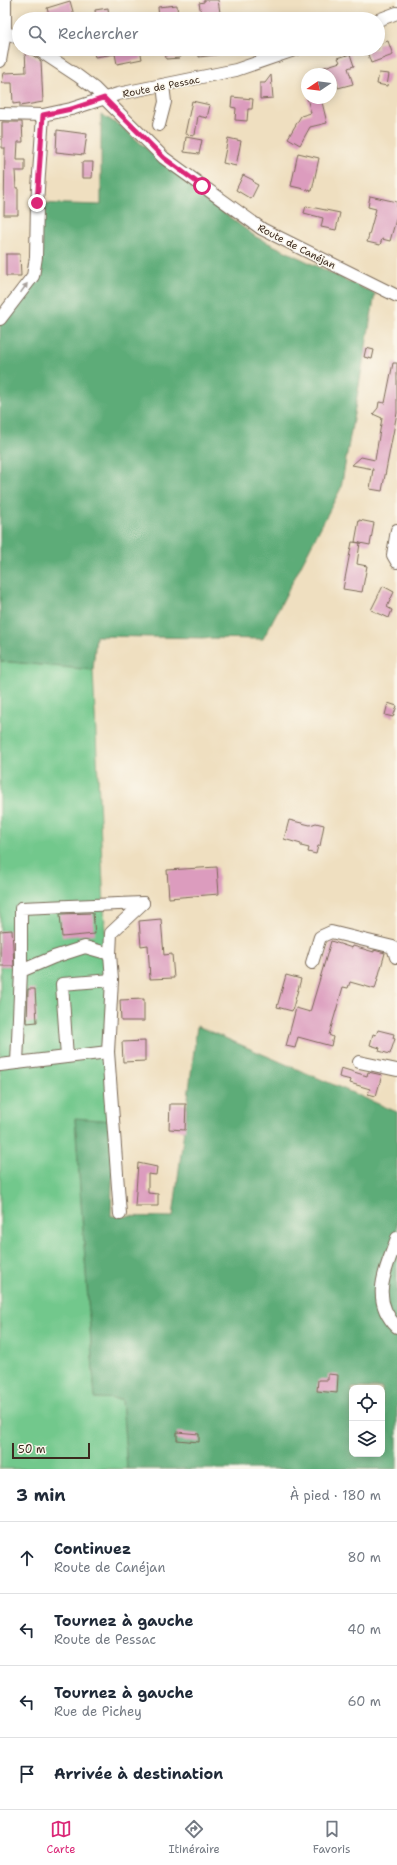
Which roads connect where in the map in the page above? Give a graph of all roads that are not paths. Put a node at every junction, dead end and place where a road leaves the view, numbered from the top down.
1 (4, 0) edge
2 (397, 13) edge
3 (385, 17) edge
4 (3, 31) edge
5 (48, 56) edge
6 (277, 56) edge
7 (0, 61) edge
8 (163, 85) junction
9 (104, 98) junction
10 (0, 114) edge
11 (43, 115) junction
12 (159, 125) dead end
13 (396, 294) edge
14 (0, 319) edge
15 (397, 530) edge
16 (397, 562) edge
17 (110, 954) junction
18 (396, 957) edge
19 (312, 963) dead end
20 (20, 971) junction
21 (112, 980) junction
22 (108, 1052) junction
23 (67, 1057) junction
24 (359, 1062) dead end
25 (17, 1063) junction
26 (0, 1064) edge
27 (397, 1070) edge
28 (120, 1214) dead end
29 (397, 1238) edge
30 (397, 1327) edge

1 - 4 street
2 - 3 street
4 - 7 street
5 - 9 street, Route de Canéjan
6 - 8 street, Route de Pessac
8 - 9 street, Route de Pessac
8 - 12 street
9 - 11 street, Route de Pessac
9 - 13 street, Route de Canéjan
10 - 11 street, Route de Pessac
14 -> 11 street
15 - 16 street
17 - 20 street
17 - 20 street
17 - 21 street
18 - 19 street
20 - 25 street
21 - 22 street
21 - 23 street
22 - 23 street
22 - 28 street
23 - 25 street
24 - 27 street
25 - 26 street
29 - 30 street

